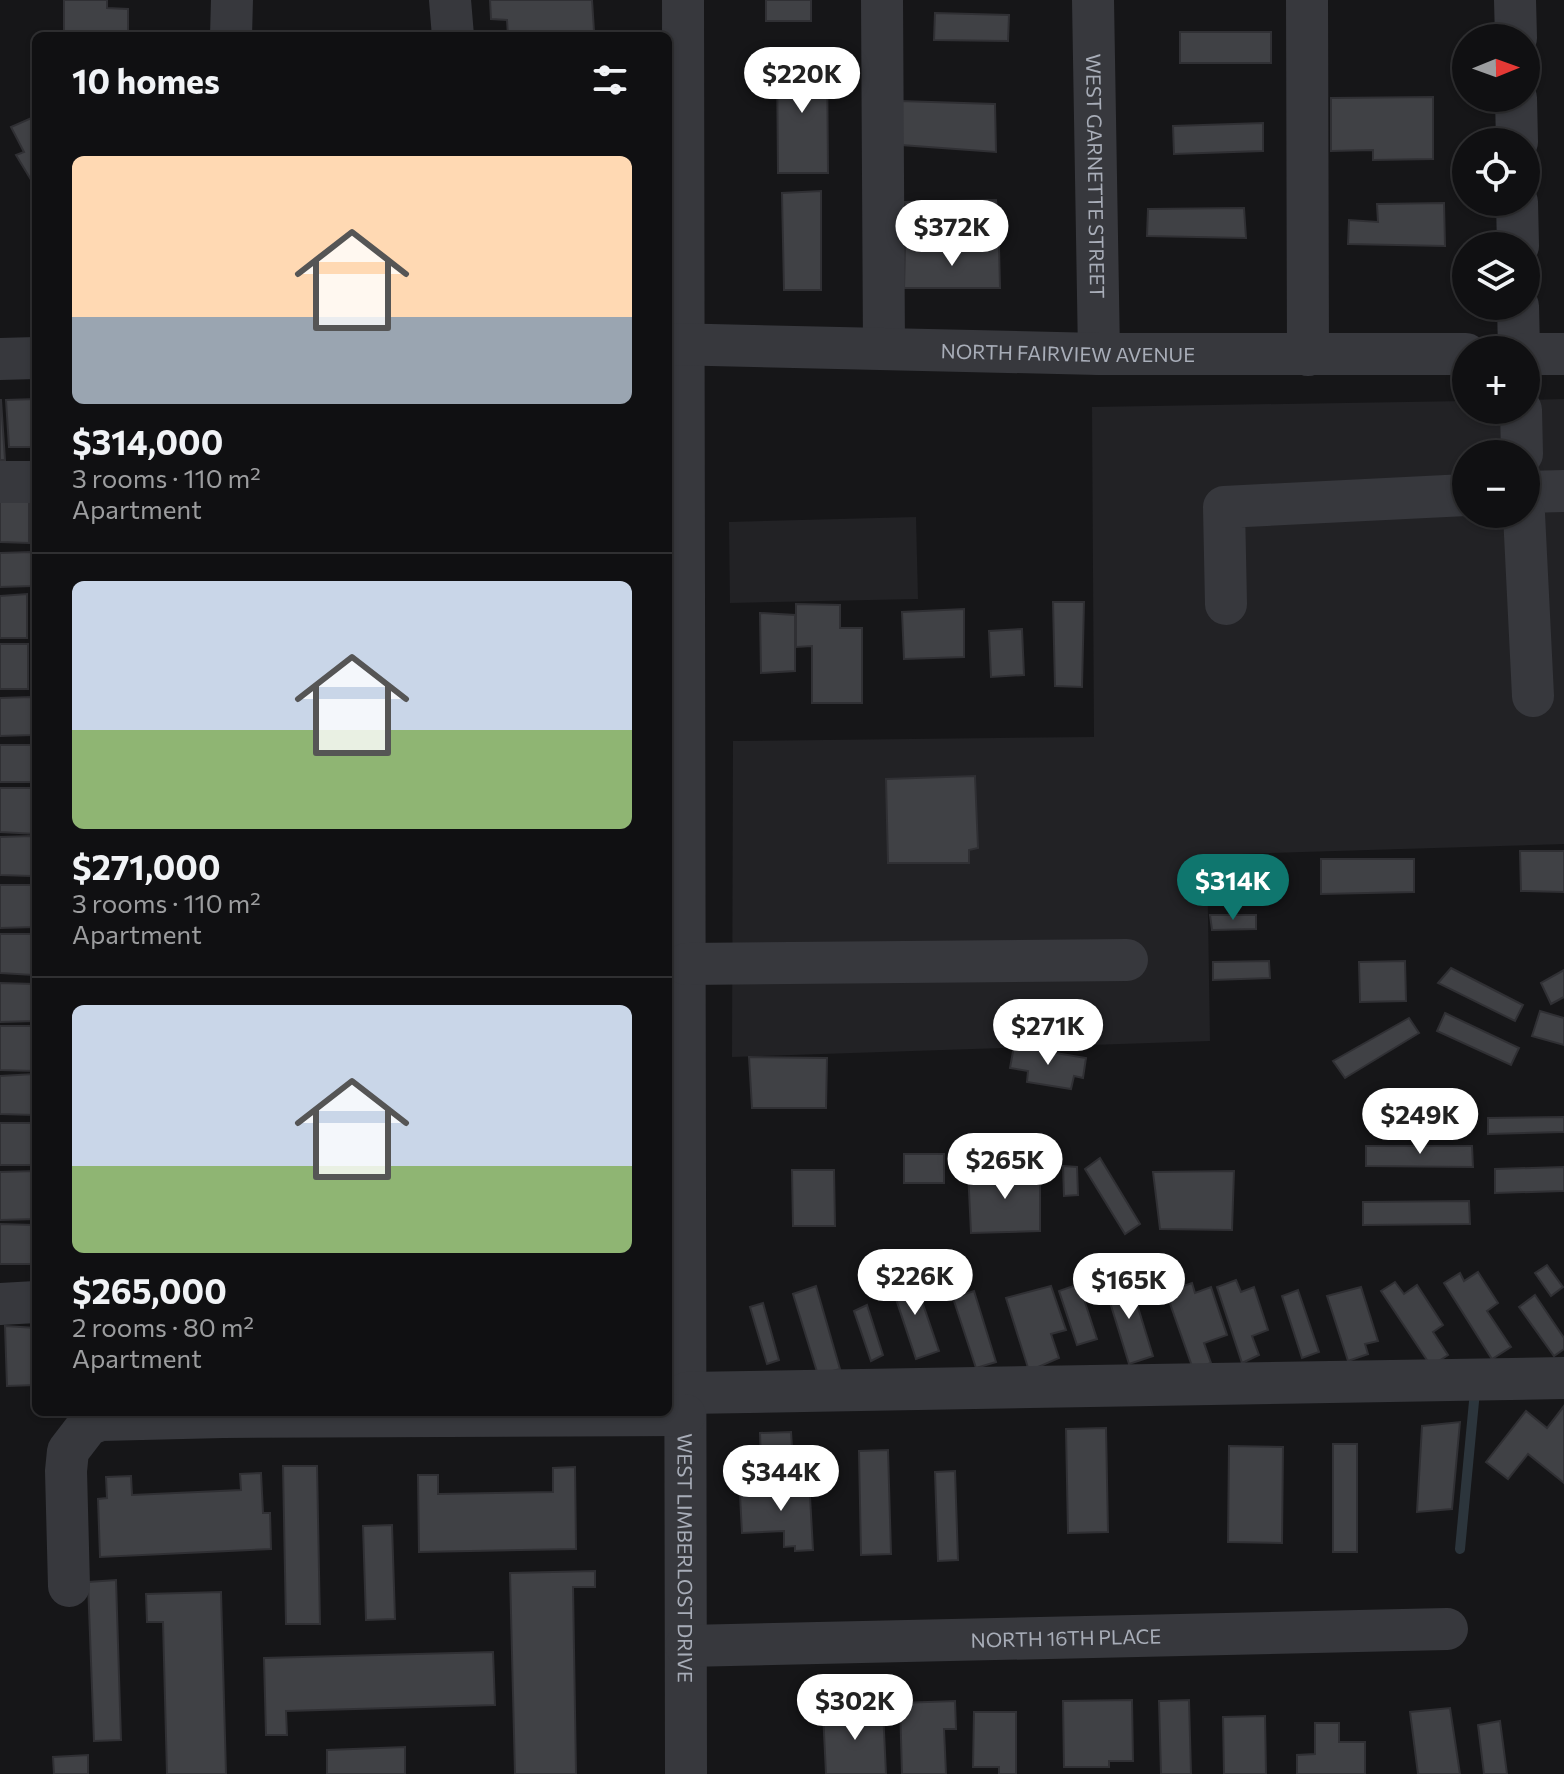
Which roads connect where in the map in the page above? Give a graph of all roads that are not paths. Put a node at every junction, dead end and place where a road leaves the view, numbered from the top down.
1 (232, 0) edge
2 (450, 0) edge
3 (683, 0) edge
4 (882, 0) edge
5 (1093, 0) edge
6 (1307, 0) edge
7 (1515, 0) edge
8 (1516, 24) edge
9 (231, 32) edge
10 (453, 32) edge
11 (677, 344) edge
12 (884, 349) junction
13 (1099, 354) junction
14 (1452, 354) edge
15 (1540, 354) edge
16 (1564, 354) edge
17 (1308, 355) junction
18 (32, 358) edge
19 (0, 359) edge
20 (0, 482) edge
21 (32, 482) edge
22 (1564, 491) edge
23 (1540, 492) edge
24 (1452, 496) edge
25 (1525, 528) edge
26 (1226, 604) dead end
27 (1533, 696) dead end
28 (1127, 960) dead end
29 (686, 964) junction
30 (677, 1054) edge
31 (677, 1292) edge
32 (32, 1302) edge
33 (0, 1304) edge
34 (1564, 1378) edge
35 (672, 1404) edge
36 (686, 1404) junction
37 (259, 1416) edge
38 (69, 1586) dead end
39 (1447, 1629) dead end
40 (686, 1646) junction
41 (686, 1774) edge

1 - 9 street
2 - 10 street
3 - 11 street, WEST LIMBERLOST DRIVE
4 - 12 street
5 - 13 street, WEST GARNETTE STREET
6 - 17 street
7 - 8 street
11 - 12 street, NORTH FAIRVIEW AVENUE
11 - 29 street, WEST LIMBERLOST DRIVE
12 - 13 street, NORTH FAIRVIEW AVENUE
13 - 17 street, NORTH FAIRVIEW AVENUE
14 - 17 street, NORTH FAIRVIEW AVENUE
15 - 16 street
18 - 19 street
20 - 21 street
22 - 23 street
24 - 26 street
25 - 27 street
28 - 29 street
29 - 30 street, WEST LIMBERLOST DRIVE
30 - 31 street, WEST LIMBERLOST DRIVE
31 - 36 street, WEST LIMBERLOST DRIVE
32 - 33 street
34 - 36 street
35 - 36 street
36 - 40 street, WEST LIMBERLOST DRIVE
37 - 38 street
39 - 40 street, NORTH 16TH PLACE
40 - 41 street, WEST LIMBERLOST DRIVE

